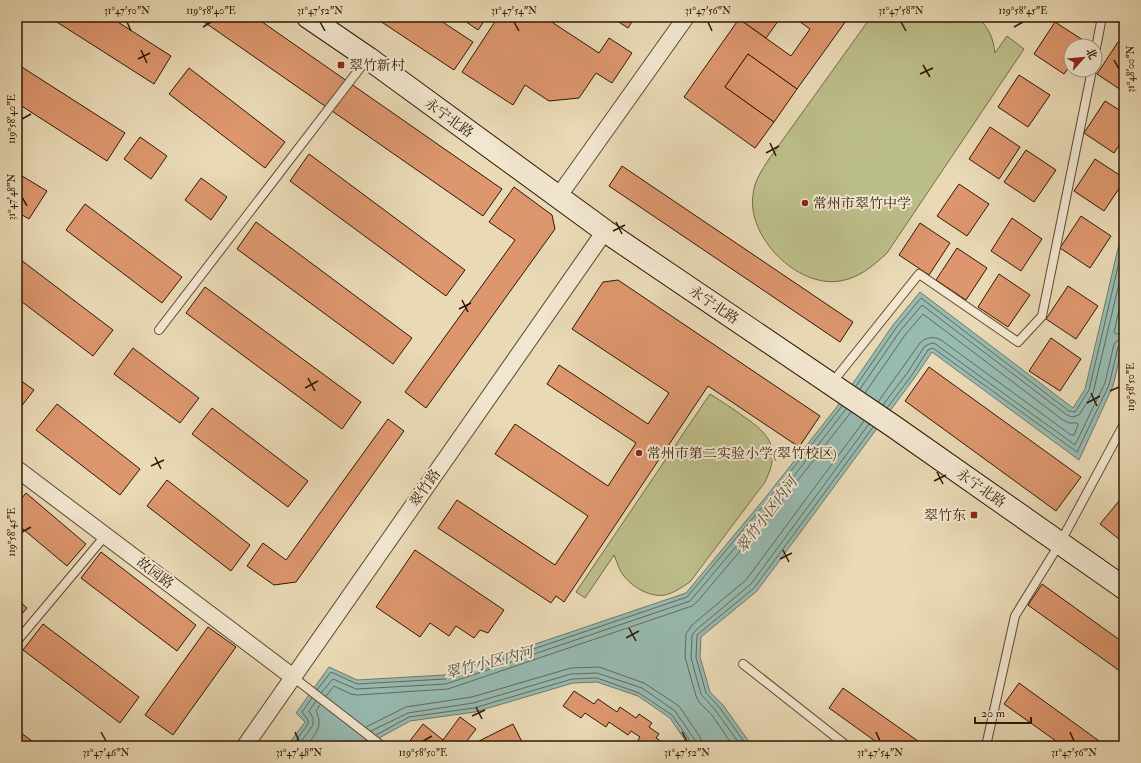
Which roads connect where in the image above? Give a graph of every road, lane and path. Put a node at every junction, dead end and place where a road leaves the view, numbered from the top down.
1 (308, 17) edge
2 (686, 17) edge
3 (1102, 17) edge
4 (1098, 38) edge
5 (368, 58) junction
6 (1090, 78) edge
7 (558, 197) junction
8 (605, 231) junction
9 (159, 330) dead end
10 (834, 387) junction
11 (1124, 424) edge
12 (17, 469) edge
13 (105, 536) junction
14 (1060, 543) junction
15 (1124, 588) edge
16 (17, 641) edge
17 (743, 664) dead end
18 (293, 677) junction
19 (245, 746) edge
20 (382, 746) edge
21 (847, 746) edge
22 (986, 746) edge

1 - 5 main road, 永宁北路
2 - 7 street
3 - 4 lane
5 - 7 main road, 永宁北路
5 - 9 lane
6 - 10 lane
7 - 8 main road, 永宁北路
8 - 10 main road, 永宁北路
8 - 18 street, 翠竹路
10 - 14 main road, 永宁北路
11 - 14 lane
12 - 13 street, 故园路
13 - 16 lane
13 - 18 street, 故园路
14 - 15 main road, 永宁北路
14 - 22 lane
17 - 21 lane
18 - 19 street, 翠竹路
18 - 20 lane

